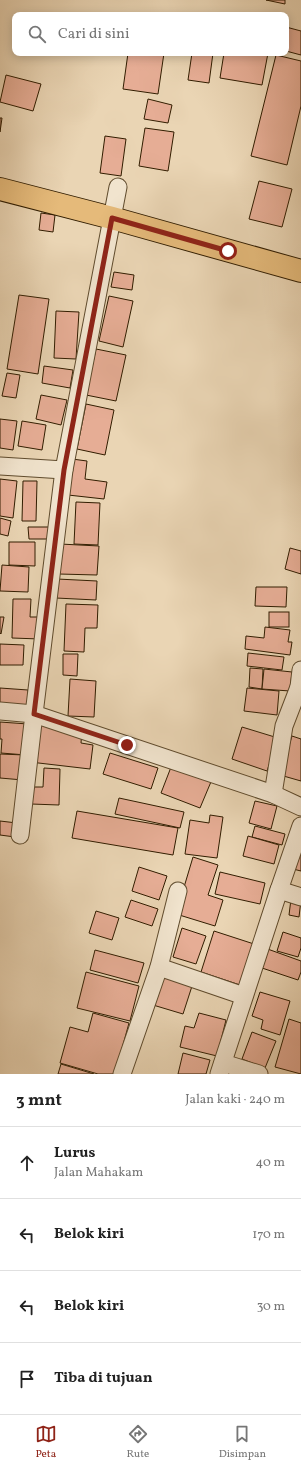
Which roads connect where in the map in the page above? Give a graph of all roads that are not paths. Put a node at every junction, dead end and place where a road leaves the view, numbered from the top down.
1 (118, 186) dead end
2 (0, 188) edge
3 (112, 218) junction
4 (301, 271) edge
5 (0, 466) edge
6 (64, 470) junction
7 (300, 681) edge
8 (0, 711) edge
9 (34, 714) junction
10 (273, 794) junction
11 (301, 807) edge
12 (301, 826) edge
13 (20, 835) dead end
14 (279, 890) junction
15 (178, 891) dead end
16 (301, 897) edge
17 (159, 967) junction
18 (244, 996) junction
19 (221, 1069) edge
20 (122, 1074) edge
21 (258, 1074) edge

1 - 3 street
2 - 3 main road
3 - 4 main road
3 - 6 street
5 - 6 street
6 - 9 street
7 - 10 street
8 - 9 street
9 - 10 street
9 - 13 street
10 - 11 street
12 - 14 street
14 - 16 street
14 - 18 street
15 - 17 street
17 - 18 street
17 - 20 street
18 - 19 street
19 - 21 street

